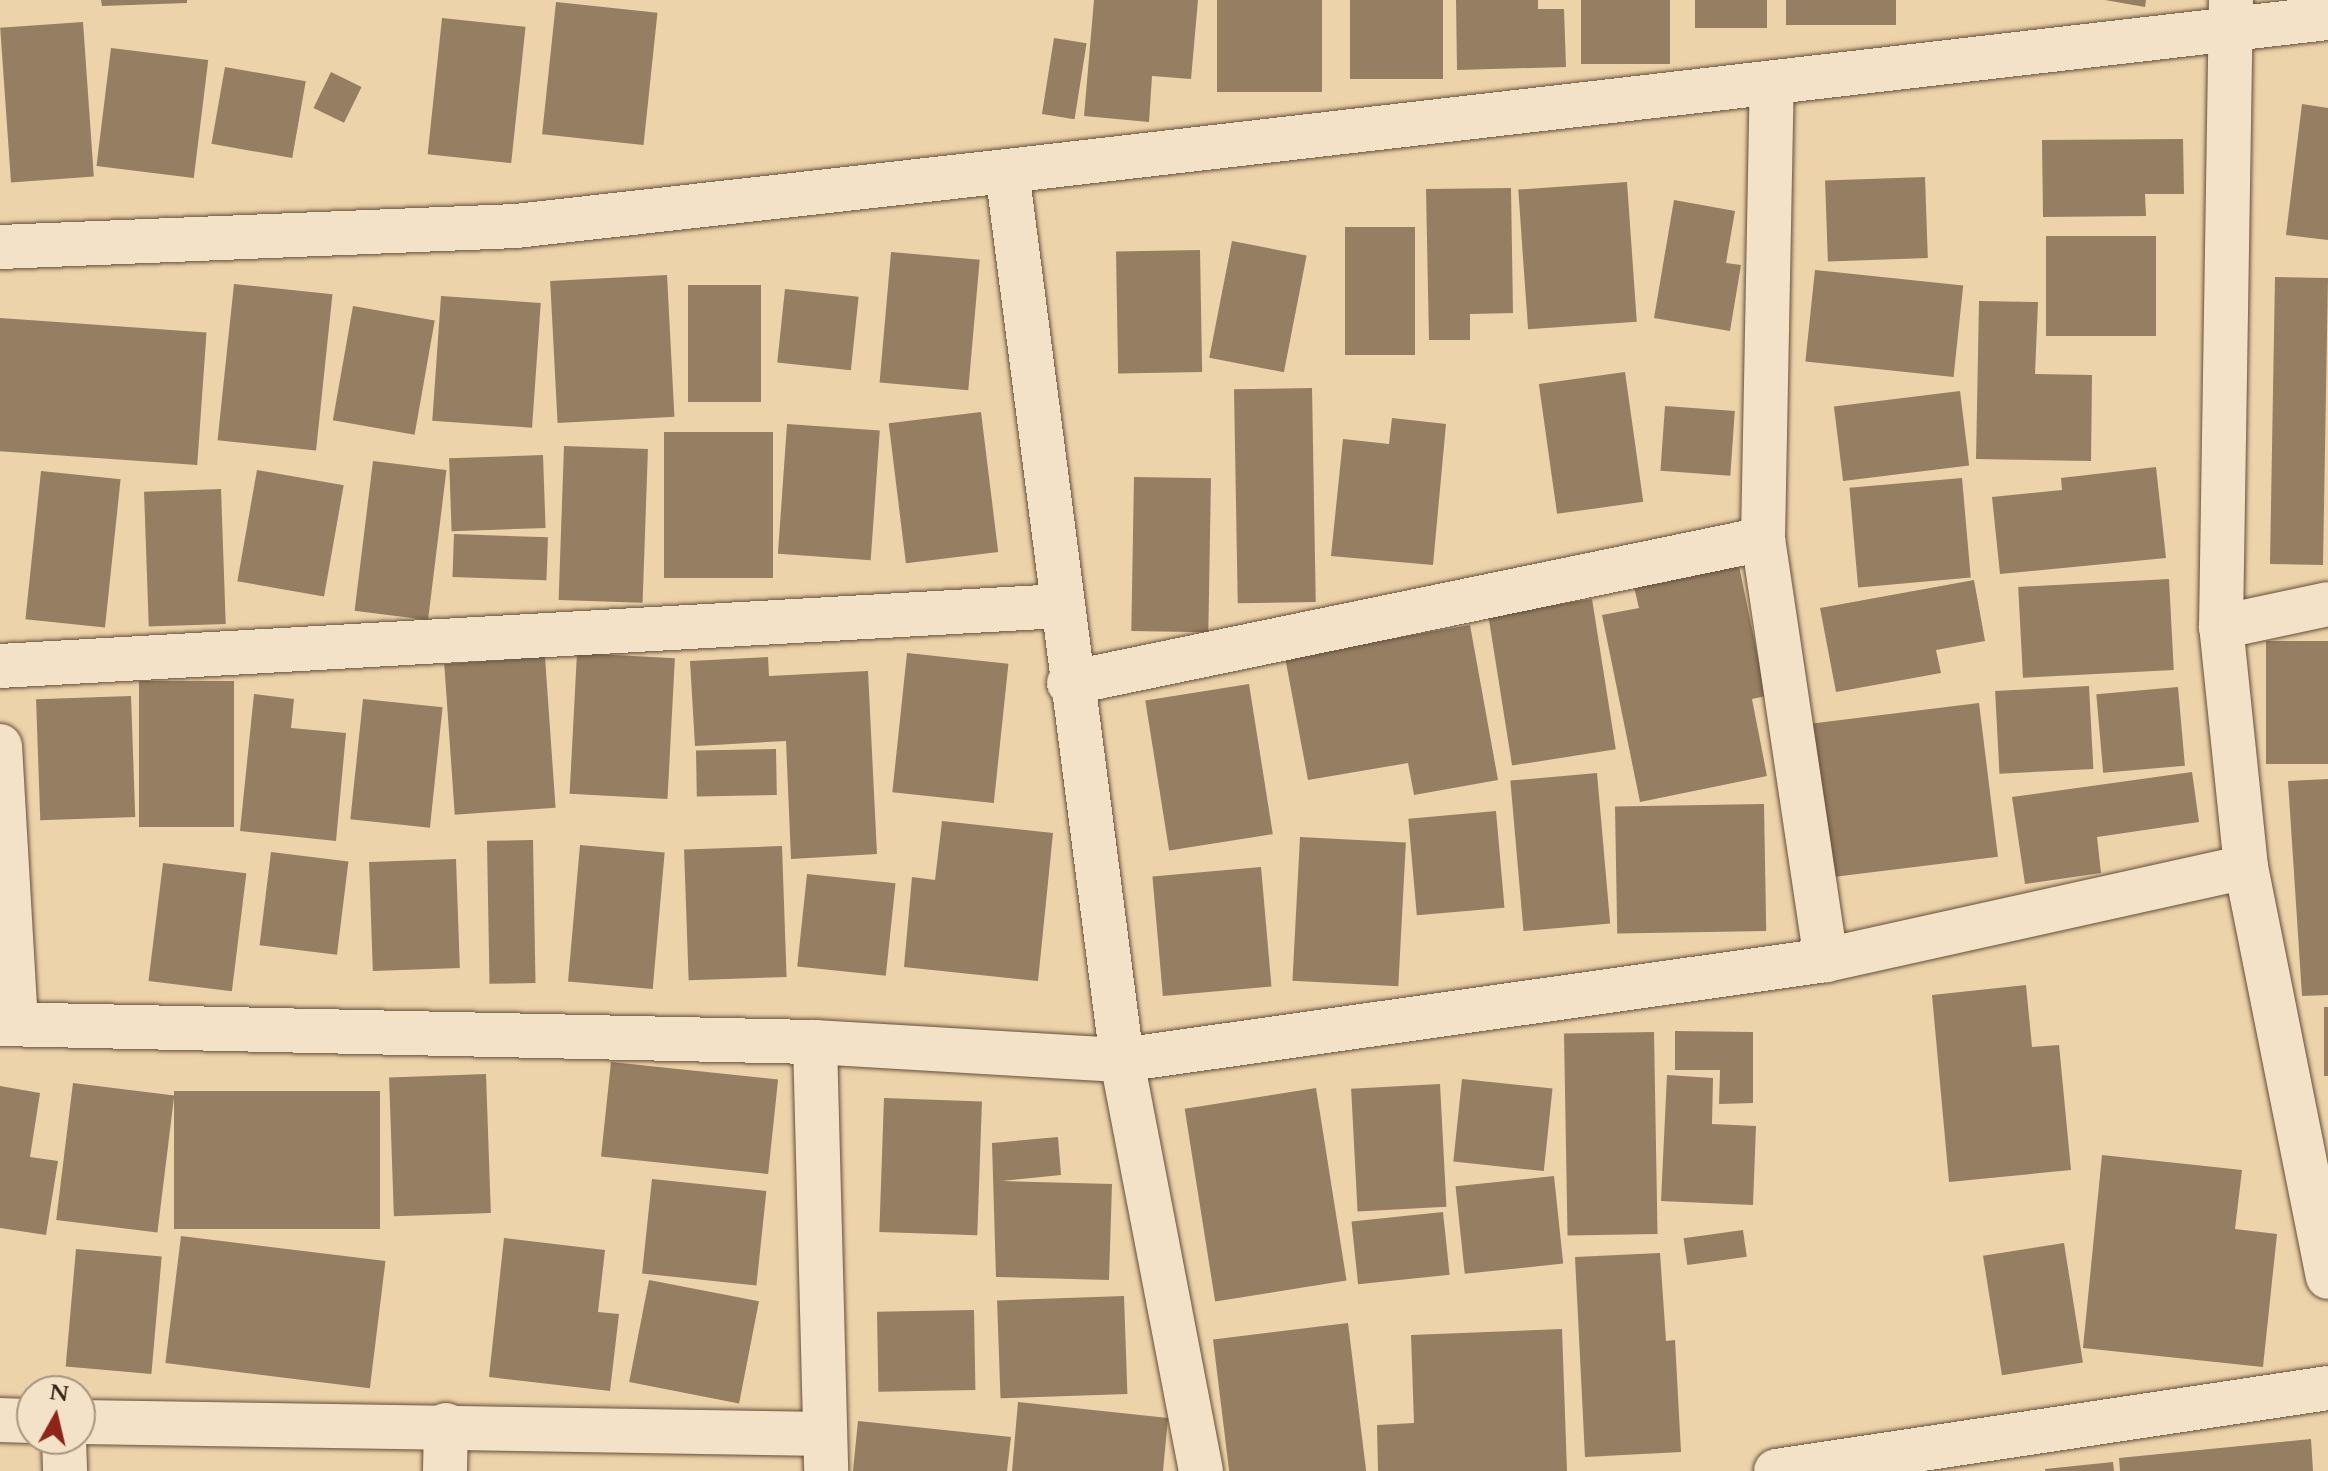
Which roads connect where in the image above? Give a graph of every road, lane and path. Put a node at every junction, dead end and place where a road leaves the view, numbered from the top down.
1 (2231, 15) edge
2 (2328, 18) edge
3 (1772, 83) junction
4 (1007, 171) junction
5 (0, 247) edge
6 (1763, 539) junction
7 (2328, 604) edge
8 (1059, 606) junction
9 (2221, 627) junction
10 (0, 666) edge
11 (1069, 683) junction
12 (0, 746) edge
13 (2246, 867) junction
14 (1826, 960) junction
15 (8, 1024) edge
16 (815, 1042) junction
17 (1122, 1060) junction
18 (2328, 1277) edge
19 (2328, 1388) edge
20 (96, 1422) edge
21 (446, 1425) junction
22 (825, 1452) edge
23 (445, 1471) edge
24 (1201, 1471) edge
25 (1776, 1471) edge

1 - 2 street
1 - 3 street
1 - 9 street
3 - 4 street
3 - 6 street
4 - 5 street
4 - 8 street
6 - 11 street
6 - 14 street
7 - 9 street
8 - 10 street
8 - 11 street
9 - 13 street
11 - 17 street
12 - 15 street
13 - 14 street
13 - 18 street
14 - 17 street
15 - 16 street
16 - 17 street
16 - 22 street
17 - 24 street
19 - 25 street
20 - 21 street
21 - 22 street
21 - 23 street

